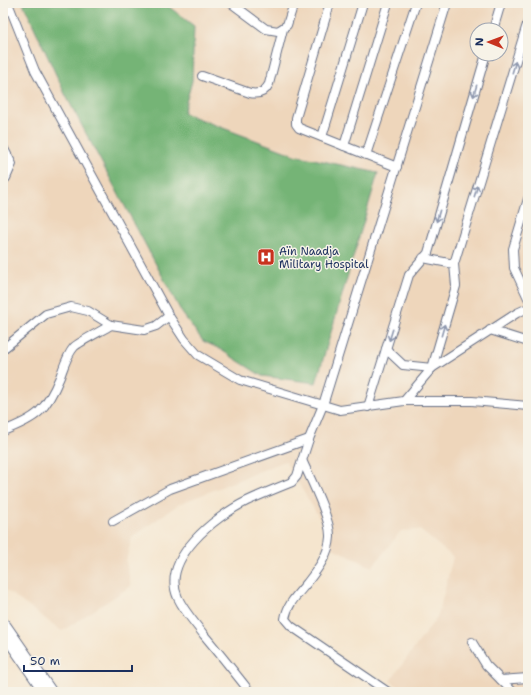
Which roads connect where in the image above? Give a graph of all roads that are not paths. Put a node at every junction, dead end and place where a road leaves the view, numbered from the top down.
1 (3, 3) edge
2 (8, 3) edge
3 (231, 3) edge
4 (294, 3) edge
5 (330, 3) edge
6 (363, 3) edge
7 (388, 3) edge
8 (416, 3) edge
9 (447, 3) edge
10 (501, 3) edge
11 (3, 12) edge
12 (12, 16) junction
13 (528, 21) edge
14 (495, 22) edge
15 (283, 29) junction
16 (484, 62) edge
17 (202, 76) dead end
18 (322, 137) junction
19 (344, 146) junction
20 (3, 148) edge
21 (366, 155) junction
22 (396, 167) junction
23 (3, 180) edge
24 (528, 199) edge
25 (423, 258) junction
26 (454, 264) junction
27 (528, 298) edge
28 (528, 308) edge
29 (169, 316) junction
30 (111, 325) junction
31 (490, 330) junction
32 (528, 342) edge
33 (3, 349) edge
34 (386, 349) junction
35 (432, 368) junction
36 (404, 401) junction
37 (323, 406) junction
38 (528, 406) edge
39 (368, 407) junction
40 (3, 431) edge
41 (309, 439) junction
42 (302, 460) junction
43 (114, 521) dead end
44 (3, 627) edge
45 (472, 642) dead end
46 (528, 678) edge
47 (501, 680) junction
48 (48, 692) edge
49 (250, 692) edge
50 (388, 692) edge
51 (513, 692) edge

1 - 12 lane
2 - 12 lane
3 - 15 lane
4 - 15 lane
5 - 18 lane
6 - 18 lane
7 - 19 lane
8 - 21 lane
9 - 22 lane
10 - 14 lane
11 - 12 lane
12 - 29 lane
26 -> 13 lane
15 - 17 lane
16 -> 25 lane
18 - 19 lane
19 - 21 lane
20 - 23 lane
21 - 22 lane
22 - 37 lane
24 - 27 lane
25 - 26 lane
25 -> 34 lane
35 -> 26 lane
28 - 31 lane
29 - 30 lane
29 - 37 lane
30 - 33 lane
30 - 40 lane
31 - 32 lane
31 - 35 lane
34 - 35 lane
34 - 39 lane
35 - 36 lane
36 - 38 lane
36 - 39 lane
37 - 39 lane
37 - 41 lane
41 - 42 lane
41 - 43 lane
42 - 49 lane
42 - 50 lane
44 - 48 street
45 - 47 lane
46 - 47 lane
47 - 51 lane

